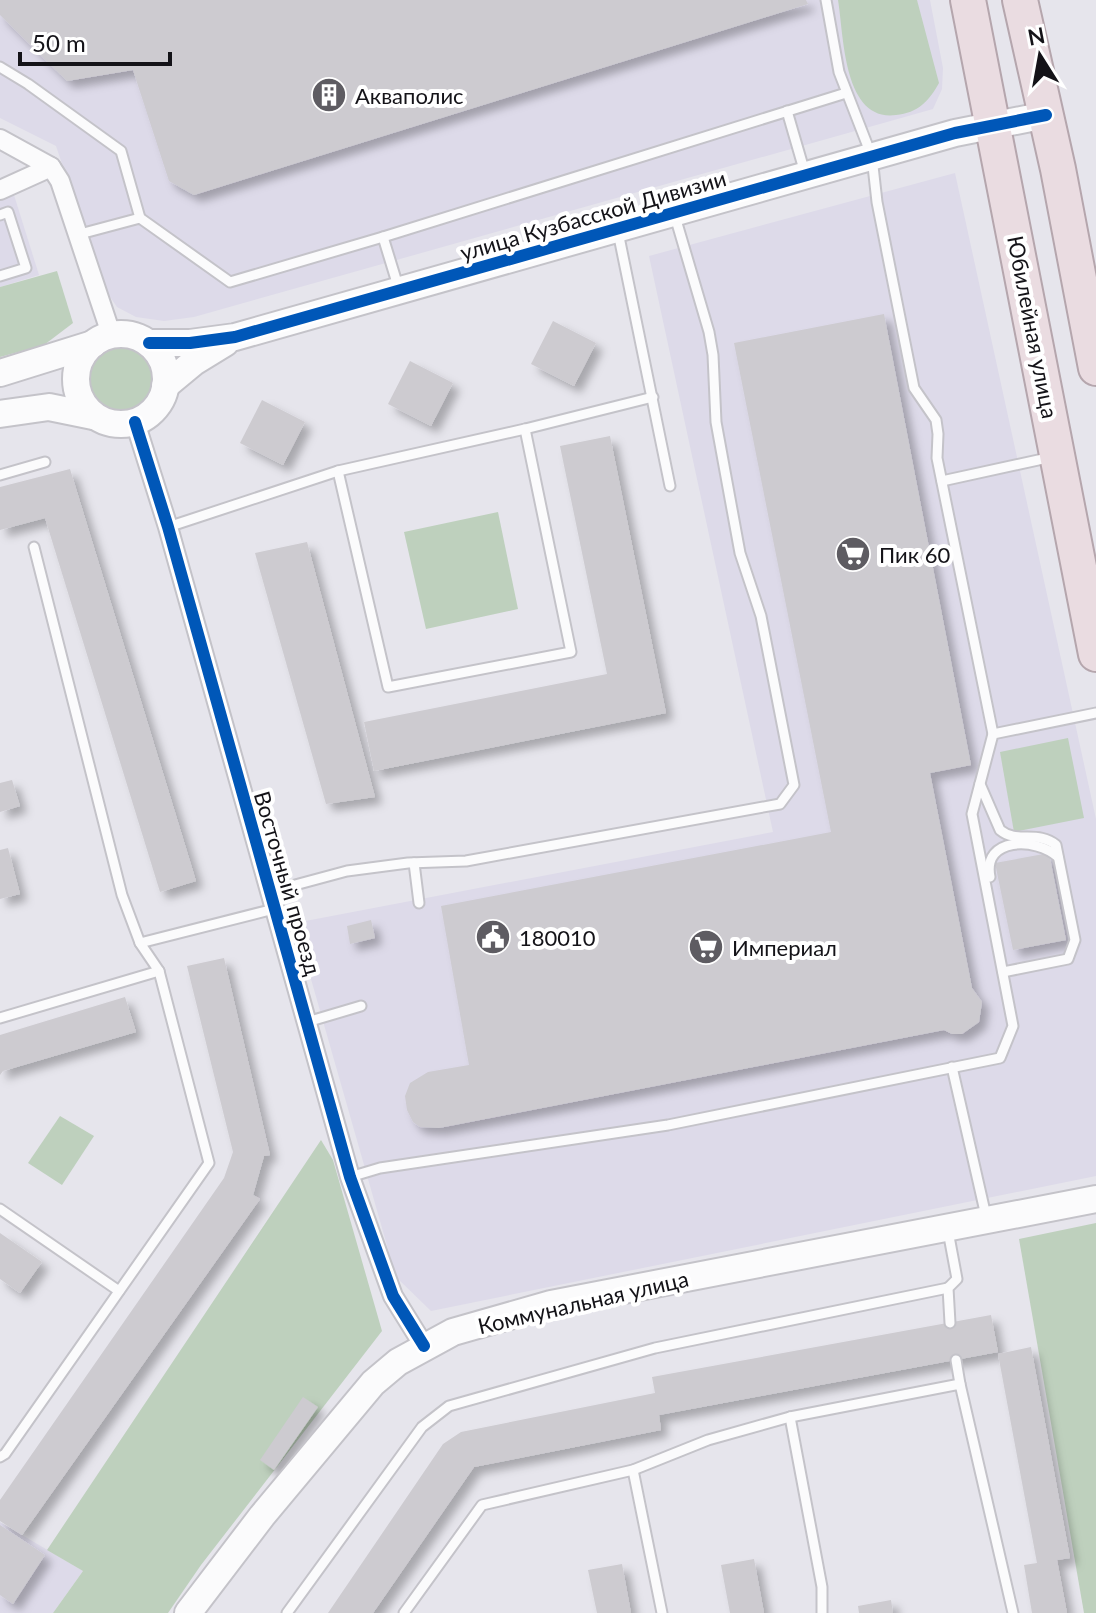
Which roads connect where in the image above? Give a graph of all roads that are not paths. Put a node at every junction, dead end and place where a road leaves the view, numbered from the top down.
1 (826, 0) edge
2 (968, 0) edge
3 (1020, 0) edge
4 (0, 67) edge
5 (846, 93) junction
6 (787, 111) junction
7 (1046, 115) junction
8 (993, 124) junction
9 (0, 139) edge
10 (872, 157) junction
11 (51, 167) junction
12 (806, 176) junction
13 (0, 190) edge
14 (674, 213) junction
15 (0, 215) edge
16 (140, 218) junction
17 (618, 229) junction
18 (80, 234) junction
19 (383, 237) junction
20 (0, 276) edge
21 (399, 291) junction
22 (235, 337) junction
23 (102, 339) junction
24 (149, 343) junction
25 (1096, 368) edge
26 (0, 373) edge
27 (165, 386) junction
28 (653, 397) junction
29 (0, 414) edge
30 (93, 416) junction
31 (135, 422) junction
32 (525, 429) junction
33 (1058, 456) junction
34 (45, 462) dead end
35 (338, 471) junction
36 (0, 475) edge
37 (942, 481) junction
38 (670, 486) dead end
39 (168, 527) junction
40 (34, 547) dead end
41 (1096, 654) edge
42 (1096, 713) edge
43 (993, 734) junction
44 (980, 784) junction
45 (1058, 857) junction
46 (414, 863) junction
47 (271, 900) junction
48 (419, 903) dead end
49 (140, 943) junction
50 (159, 971) junction
51 (1005, 972) junction
52 (361, 1006) dead end
53 (0, 1018) edge
54 (307, 1022) junction
55 (952, 1067) junction
56 (350, 1177) junction
57 (1096, 1199) edge
58 (0, 1209) edge
59 (987, 1221) junction
60 (948, 1228) junction
61 (948, 1288) junction
62 (119, 1291) junction
63 (950, 1323) dead end
64 (424, 1346) junction
65 (956, 1360) dead end
66 (960, 1384) junction
67 (790, 1417) junction
68 (0, 1457) edge
69 (633, 1470) junction
70 (188, 1613) edge
71 (287, 1613) edge
72 (404, 1613) edge
73 (662, 1613) edge
74 (822, 1613) edge
75 (1013, 1613) edge

1 - 5 lane
2 - 8 highway, Юбилейная улица
3 - 7 highway
4 - 16 lane
5 - 6 lane
5 - 10 lane
6 - 12 lane
6 - 19 lane
7 - 8 street, улица Кузбасской Дивизии
7 - 25 highway
8 - 10 street, улица Кузбасской Дивизии
8 - 33 highway, Юбилейная улица
9 - 11 street
10 - 12 street, улица Кузбасской Дивизии
10 - 37 lane
11 - 13 street
11 - 18 street
12 - 14 street, улица Кузбасской Дивизии
14 - 17 street, улица Кузбасской Дивизии
14 - 46 lane
15 - 20 lane
16 - 18 lane
16 - 19 lane
17 - 21 street, улица Кузбасской Дивизии
17 - 28 lane
18 - 23 street
19 - 21 lane
21 - 22 street, улица Кузбасской Дивизии
22 - 24 street, улица Кузбасской Дивизии
22 - 27 street, улица Кузбасской Дивизии
23 - 24 street, улица Кузбасской Дивизии
23 - 26 street
23 - 30 street
24 - 27 street
27 - 31 street, улица Кузбасской Дивизии
28 - 32 lane
28 - 38 lane
29 - 30 street
30 - 31 street
31 - 39 street, Восточный проезд
32 - 35 lane
32 - 35 lane
33 - 37 lane
33 - 41 highway, Юбилейная улица
34 - 36 lane
35 - 39 lane
37 - 43 lane
39 - 47 street, Восточный проезд
40 - 49 lane
42 - 43 lane
43 - 44 lane
44 - 45 lane
44 - 51 lane
45 - 51 lane
45 - 51 lane
46 - 47 lane
46 - 48 lane
47 - 49 lane
47 - 54 street, Восточный проезд
49 - 50 lane
50 - 53 lane
50 - 62 lane
51 - 55 lane
52 - 54 lane
54 - 56 street, Восточный проезд
55 - 56 lane
55 - 59 lane
56 - 64 street, Восточный проезд
57 - 59 street, Коммунальная улица
58 - 62 lane
59 - 60 street, Коммунальная улица
60 - 61 lane
60 - 64 street, Коммунальная улица
61 - 63 lane
61 - 71 lane
62 - 68 lane
64 - 70 street, Коммунальная улица
65 - 66 lane
66 - 67 lane
66 - 75 lane
67 - 69 lane
67 - 74 lane
69 - 72 lane
69 - 73 lane

